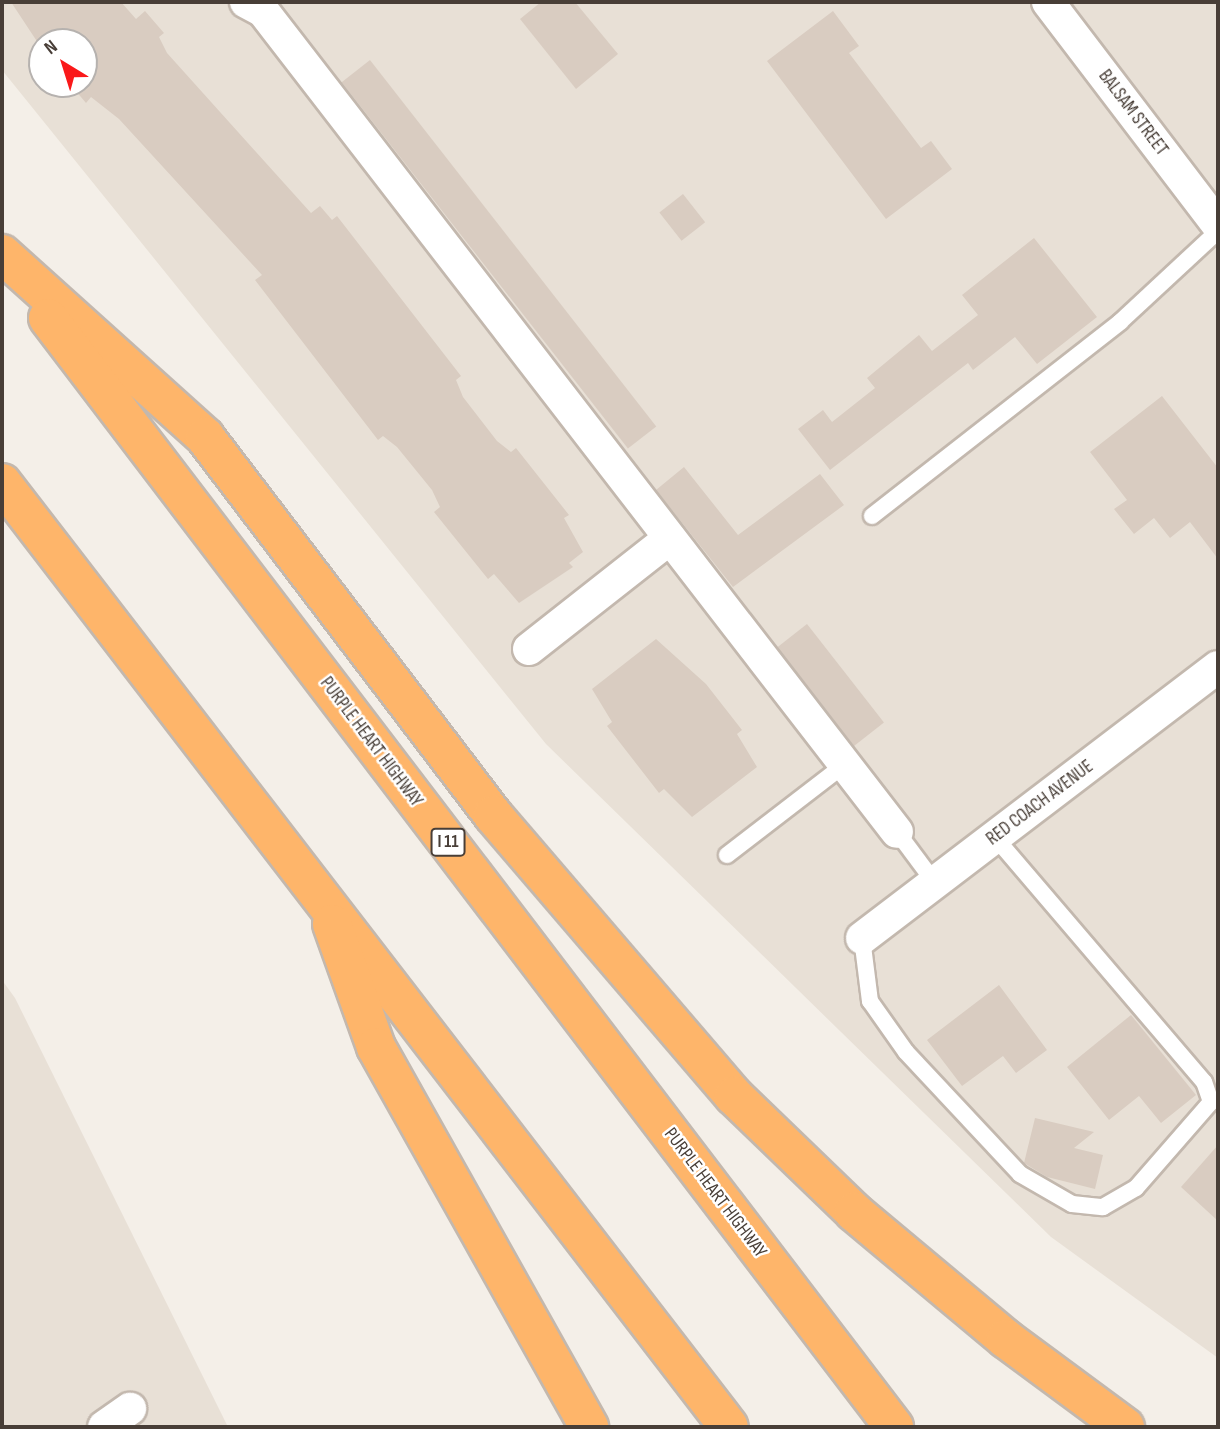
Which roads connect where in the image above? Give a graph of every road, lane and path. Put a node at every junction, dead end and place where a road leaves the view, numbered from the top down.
1 (1048, 2) edge
2 (262, 5) edge
3 (1218, 225) edge
4 (1218, 231) edge
5 (2, 256) edge
6 (2, 482) edge
7 (872, 516) dead end
8 (670, 538) junction
9 (529, 649) dead end
10 (1218, 667) edge
11 (844, 765) junction
12 (897, 832) joint
13 (995, 838) junction
14 (727, 855) dead end
15 (935, 883) junction
16 (321, 892) junction
17 (862, 938) joint
18 (130, 1409) dead end
19 (104, 1427) edge
20 (589, 1427) edge
21 (729, 1427) edge
22 (894, 1427) edge
23 (1125, 1427) edge

1 - 3 street, BALSAM STREET
2 - 8 street
4 - 7 lane
5 - 22 highway, PURPLE HEART HIGHWAY / I 11
5 - 23 highway
6 - 16 highway
8 - 9 street
8 - 11 street
10 - 13 street, RED COACH AVENUE
11 - 12 street
11 - 14 lane
12 - 15 lane
13 - 15 street, RED COACH AVENUE
13 - 17 lane
15 - 17 street, RED COACH AVENUE
16 - 20 highway
16 - 21 highway
18 - 19 street

